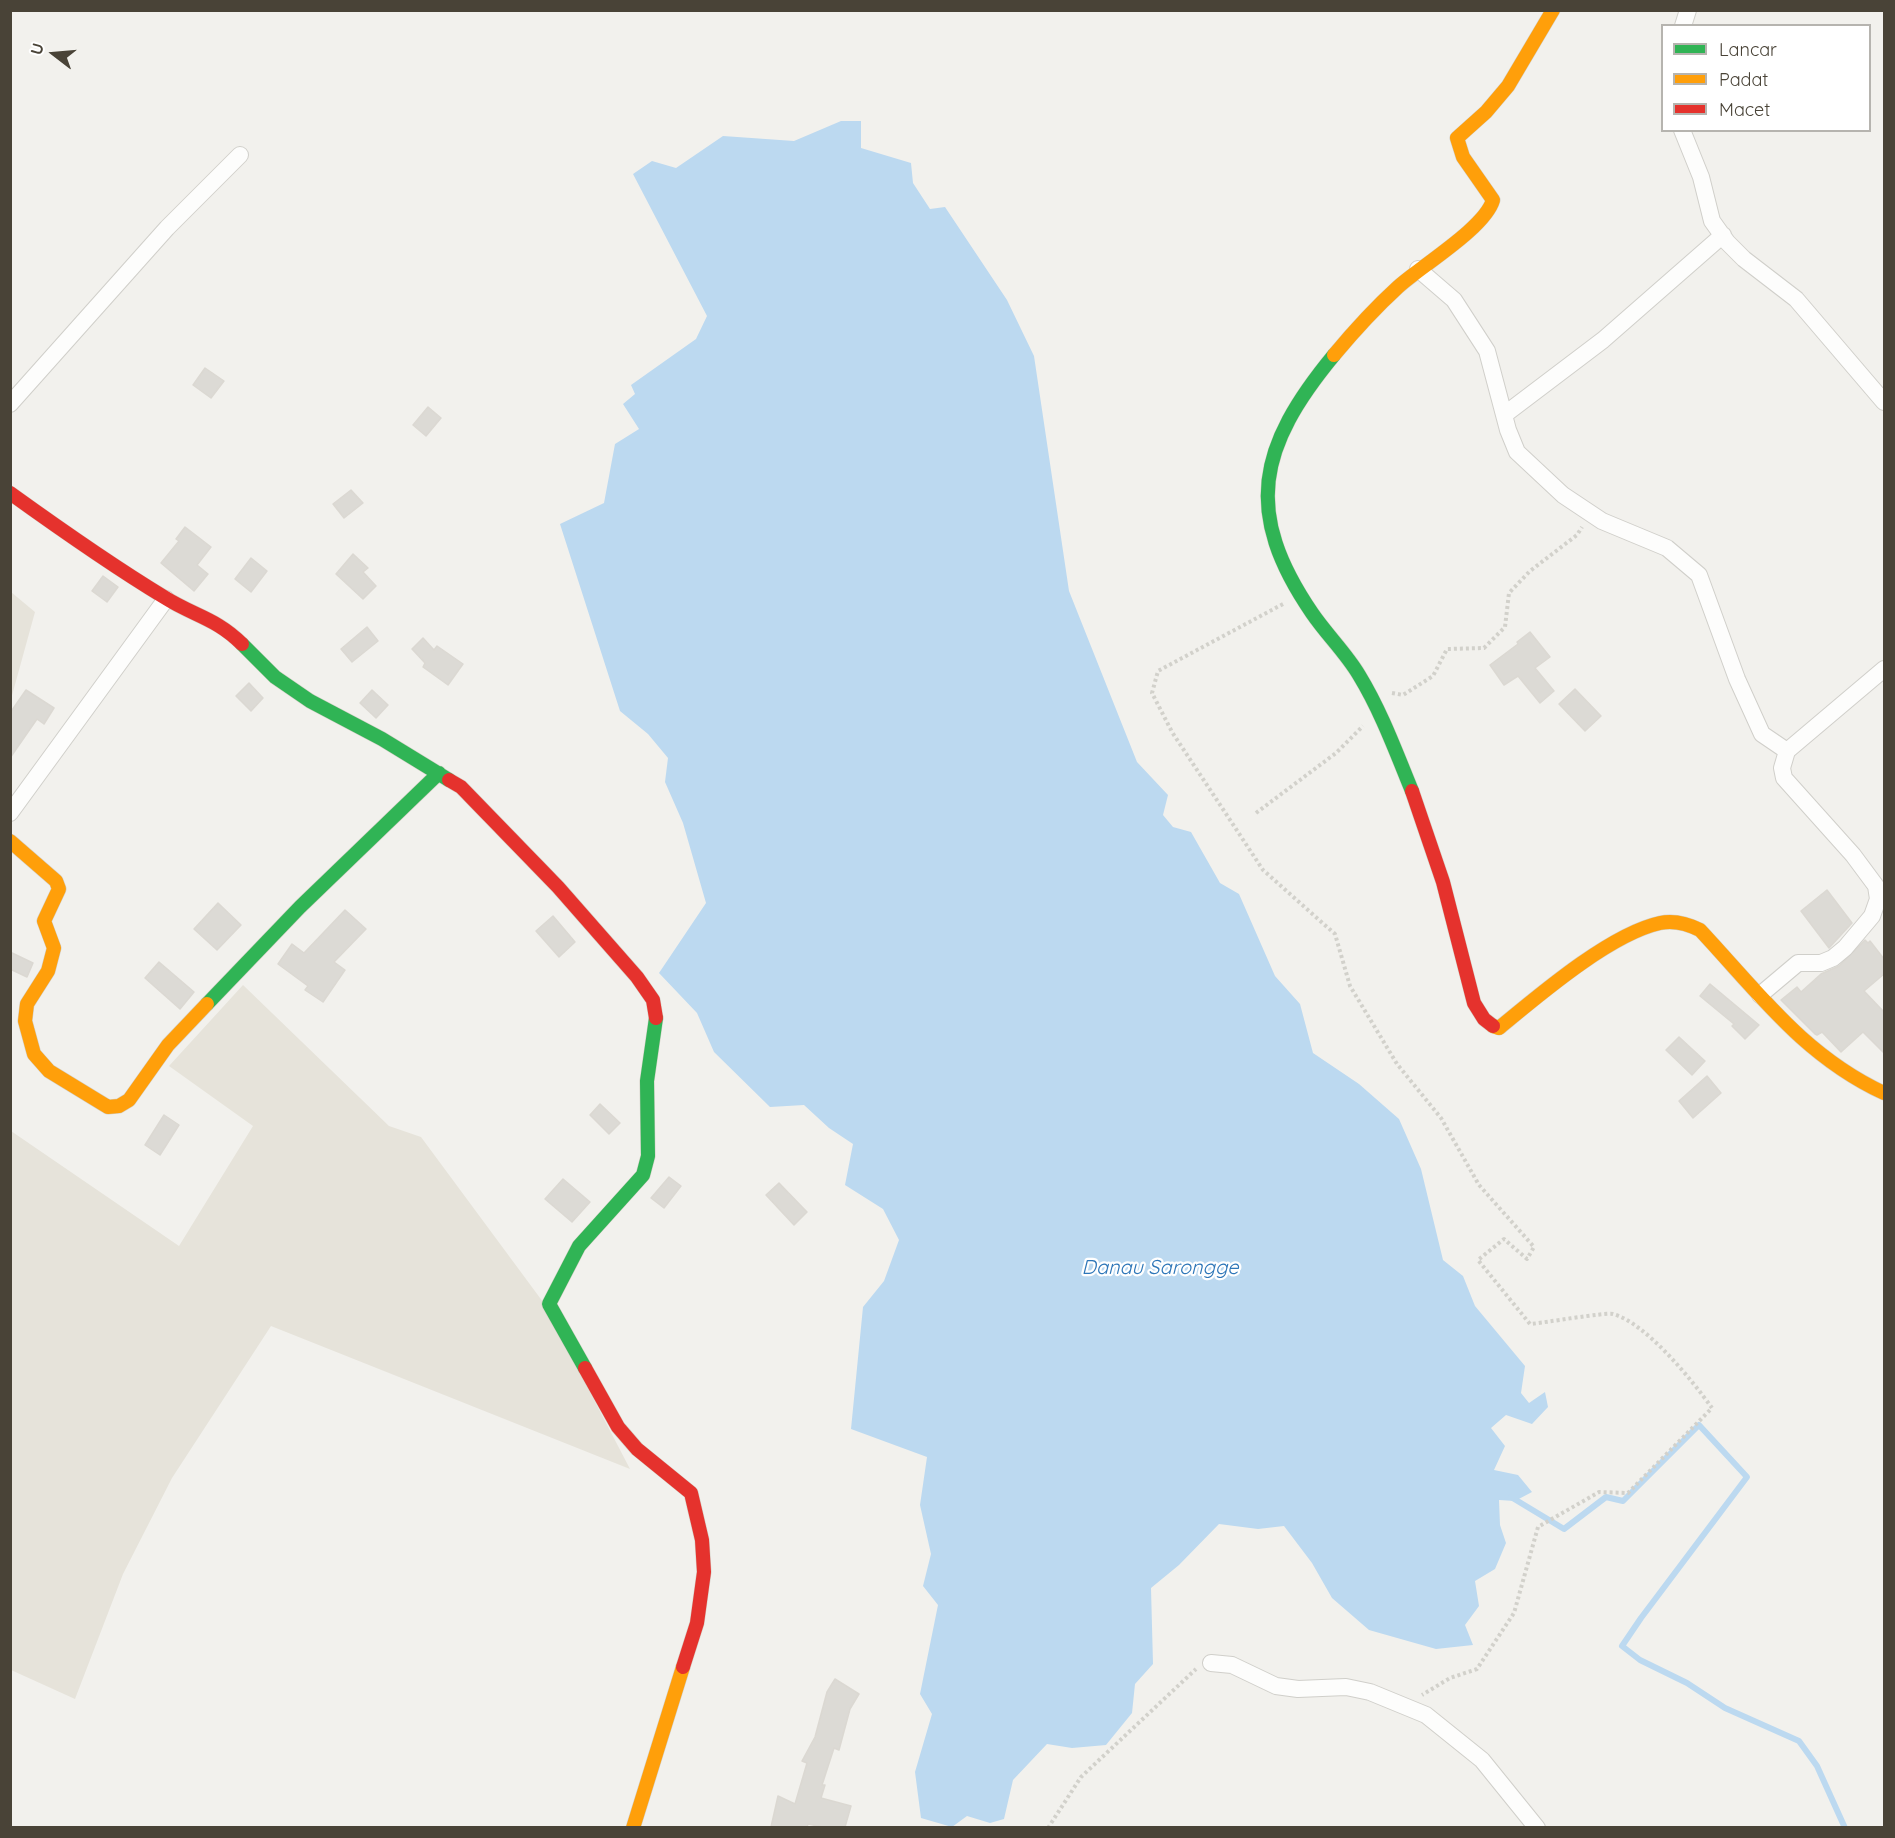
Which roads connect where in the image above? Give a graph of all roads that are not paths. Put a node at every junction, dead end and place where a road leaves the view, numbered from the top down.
1 (1553, 10) edge
2 (1683, 132) edge
3 (240, 155) dead end
4 (1723, 236) junction
5 (1418, 269) junction
6 (1884, 402) edge
7 (10, 404) edge
8 (1504, 415) junction
9 (10, 493) edge
10 (166, 599) junction
11 (1884, 669) edge
12 (1787, 751) junction
13 (439, 772) junction
14 (10, 813) edge
15 (10, 841) edge
16 (1760, 995) junction
17 (1884, 1093) edge
18 (1211, 1663) road end
19 (633, 1827) edge
20 (1537, 1827) edge

1 - 5 street
2 - 4 street
3 - 7 street
4 - 6 street
4 - 8 street
5 - 8 street
5 - 16 street
8 - 12 street
9 - 10 street
10 - 13 street
10 - 14 street
11 - 12 street
12 - 16 street
13 - 15 street
13 - 19 street
16 - 17 street
18 - 20 street

